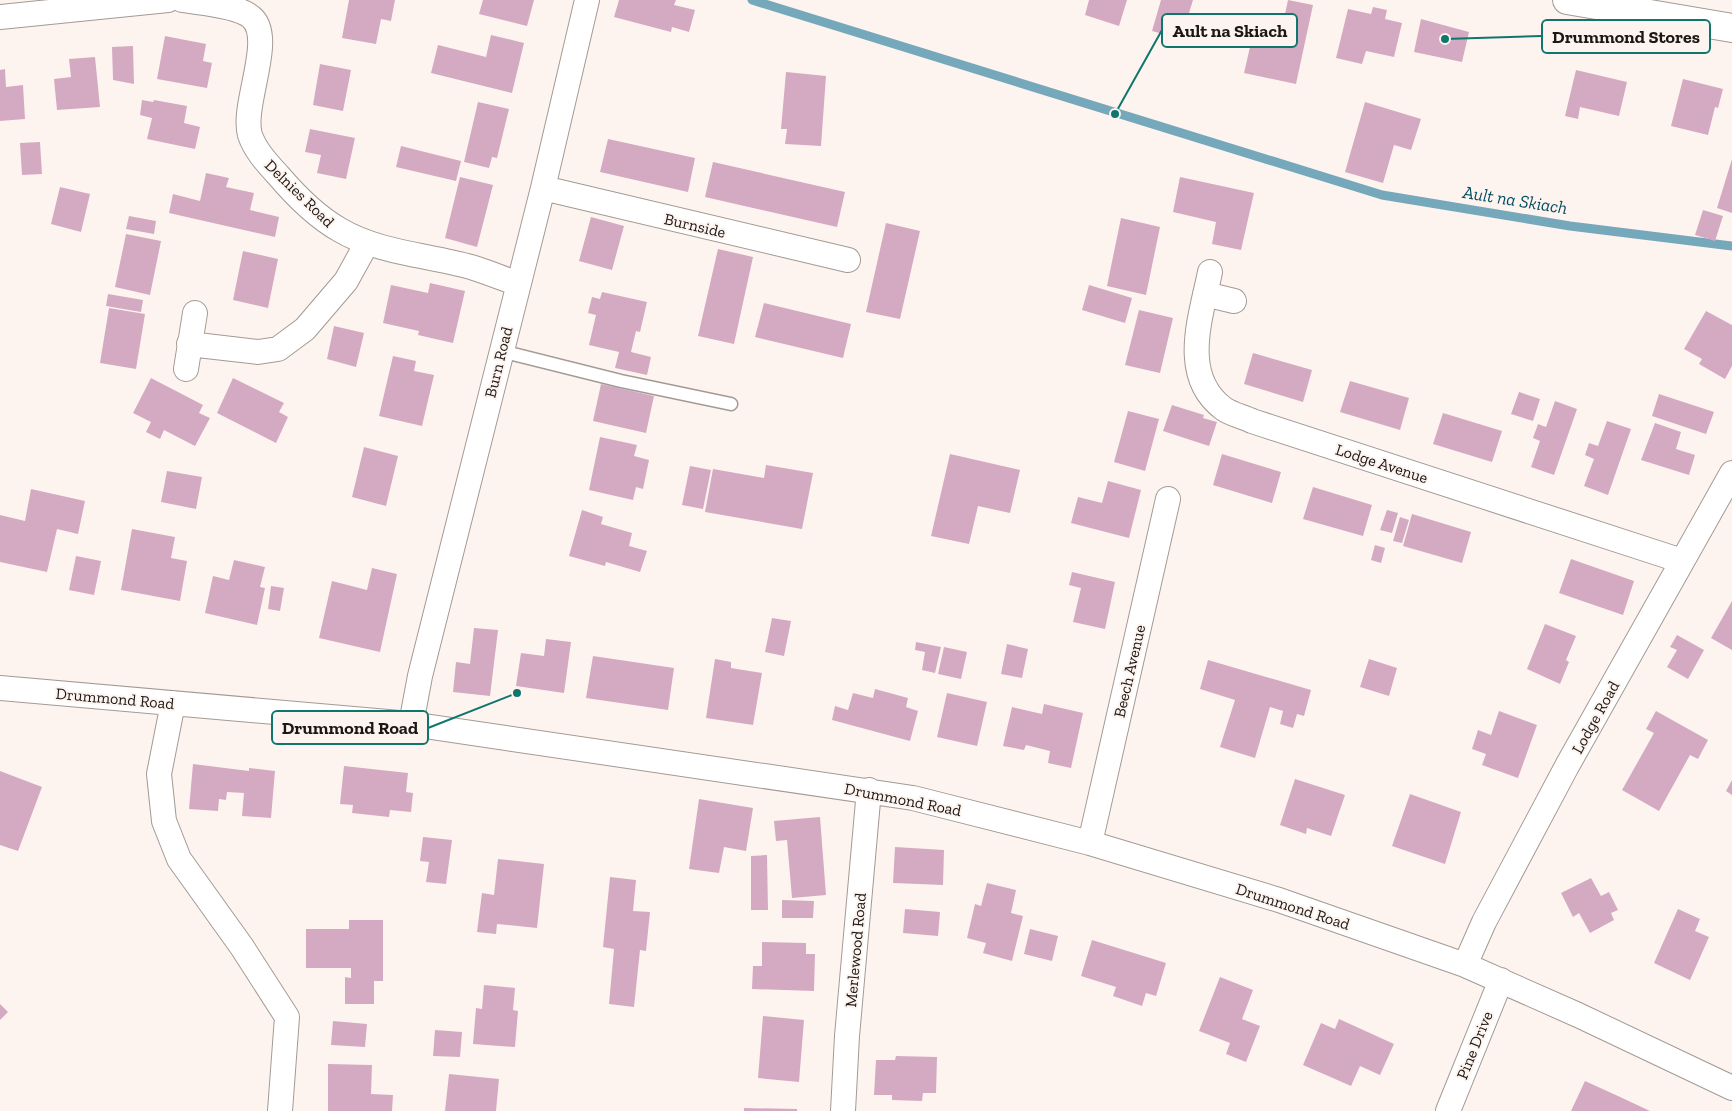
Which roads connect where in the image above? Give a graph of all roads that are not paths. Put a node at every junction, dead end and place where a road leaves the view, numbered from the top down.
1 (168, 0) edge
2 (182, 0) edge
3 (587, 0) edge
4 (1567, 0) edge
5 (0, 18) edge
6 (1732, 28) edge
7 (543, 188) junction
8 (367, 243) junction
9 (848, 260) dead end
10 (518, 284) junction
11 (1234, 301) dead end
12 (195, 313) dead end
13 (190, 344) junction
14 (501, 351) junction
15 (186, 369) dead end
16 (731, 404) dead end
17 (1732, 472) edge
18 (1168, 499) dead end
19 (1682, 561) junction
20 (0, 688) edge
21 (173, 703) junction
22 (411, 724) junction
23 (870, 790) junction
24 (1090, 843) junction
25 (1465, 965) junction
26 (1501, 980) junction
27 (1732, 1088) edge
28 (280, 1111) edge
29 (843, 1111) edge
30 (1448, 1111) edge

1 - 5 street
2 - 8 street, Delnies Road
3 - 7 street, Burn Road
4 - 6 main road
7 - 9 street, Burnside
7 - 10 street, Burn Road
8 - 10 street, Delnies Road
8 - 13 street
10 - 14 street, Burn Road
11 - 19 street, Lodge Avenue
12 - 13 street
13 - 15 street
14 - 16 lane
14 - 22 street, Burn Road
17 - 19 street, Lodge Road
18 - 24 street, Beech Avenue
19 - 25 street, Lodge Road
20 - 21 street, Drummond Road
21 - 22 street, Drummond Road
21 - 28 street
22 - 23 street, Drummond Road
23 - 24 street, Drummond Road
23 - 29 street, Merlewood Road
24 - 25 street, Drummond Road
25 - 26 street, Drummond Road
26 - 27 street, Drummond Road
26 - 30 street, Pine Drive

